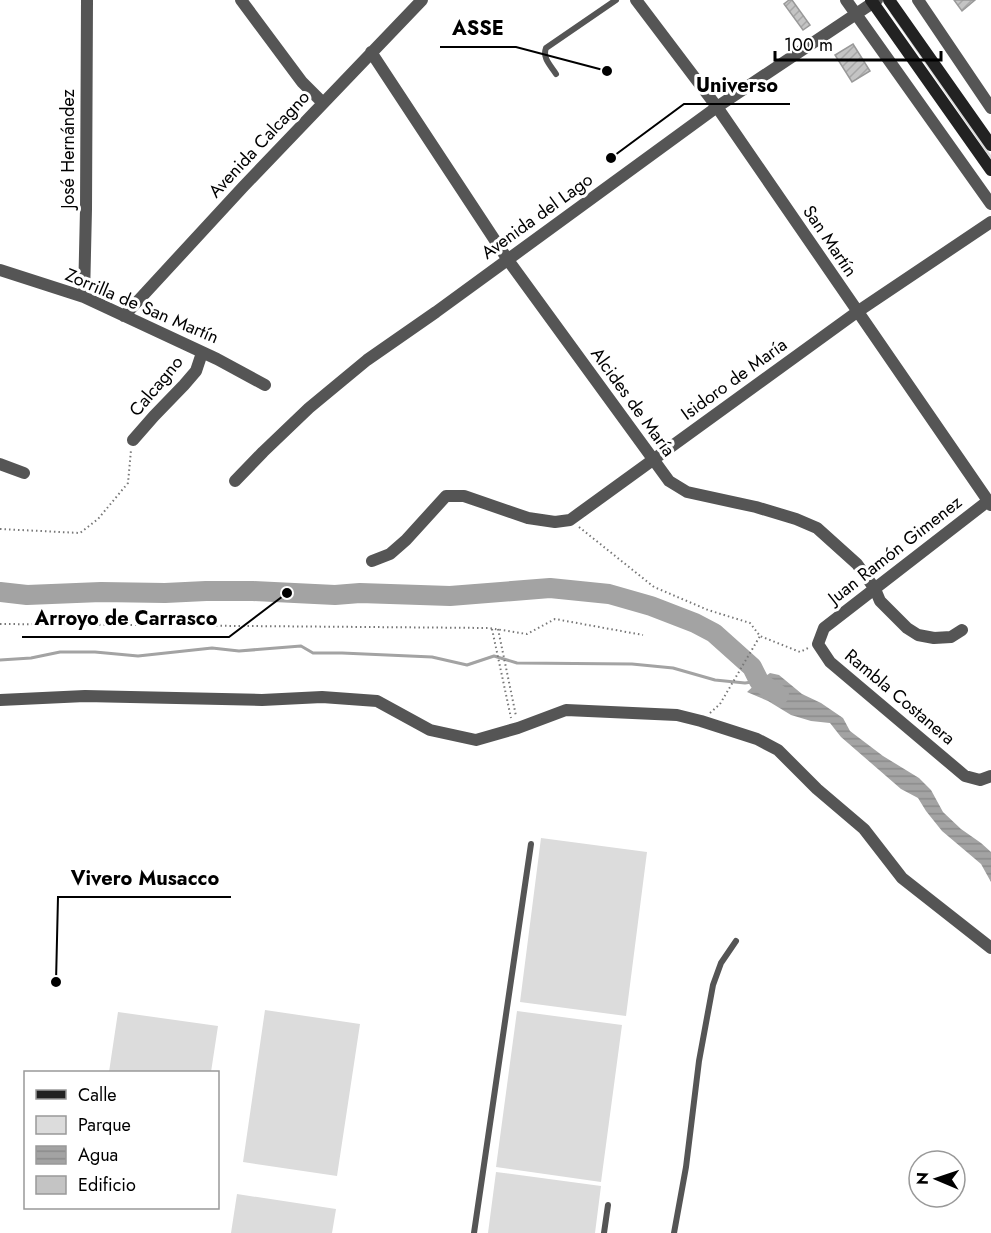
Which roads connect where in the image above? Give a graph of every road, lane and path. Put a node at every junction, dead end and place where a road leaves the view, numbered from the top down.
1 (87, 0) edge
2 (241, 0) edge
3 (422, 0) edge
4 (616, 0) edge
5 (636, 0) edge
6 (846, 0) edge
7 (889, 0) edge
8 (918, 0) edge
9 (874, 1) edge
10 (856, 14) junction
11 (371, 52) junction
12 (556, 74) dead end
13 (323, 103) junction
14 (717, 107) junction
15 (991, 108) edge
16 (991, 145) edge
17 (991, 170) edge
18 (991, 204) edge
19 (991, 222) edge
20 (507, 260) junction
21 (0, 270) edge
22 (84, 297) junction
23 (857, 312) junction
24 (124, 316) junction
25 (201, 352) junction
26 (265, 385) dead end
27 (133, 440) joint
28 (653, 461) junction
29 (0, 464) edge
30 (24, 473) dead end
31 (235, 481) dead end
32 (990, 503) edge
33 (570, 520) junction
34 (0, 529) edge
35 (372, 561) dead end
36 (875, 589) junction
37 (0, 624) edge
38 (492, 628) junction
39 (498, 629) junction
40 (962, 630) dead end
41 (642, 635) dead end
42 (760, 636) junction
43 (818, 644) junction
44 (0, 700) edge
45 (720, 704) dead end
46 (516, 729) junction
47 (985, 778) edge
48 (531, 844) dead end
49 (736, 941) dead end
50 (991, 948) edge
51 (608, 1205) dead end
52 (474, 1233) edge
53 (604, 1233) edge
54 (674, 1233) edge

1 - 22 street, José Hernández
2 - 13 street
3 - 11 street, Avenida Calcagno
4 - 12 lane
5 - 14 street, San Martín
6 - 10 street
7 - 16 main road
8 - 15 street
9 - 10 street, Avenida del Lago
9 - 17 main road
10 - 14 street, Avenida del Lago
10 - 18 street
11 - 13 street, Avenida Calcagno
11 - 20 street, Alcides de María
13 - 24 street, Avenida Calcagno
14 - 20 street, Avenida del Lago
14 - 23 street, San Martín
19 - 23 street, Isidoro de María
20 - 28 street, Alcides de María
20 - 31 street, Avenida del Lago
21 - 22 street, Zorrilla de San Martín
22 - 24 street, Zorrilla de San Martín
23 - 28 street, Isidoro de María
23 - 32 street, San Martín
24 - 25 street, Zorrilla de San Martín
25 - 26 street, Zorrilla de San Martín
25 - 27 street, Calcagno
27 - 34 path
28 - 33 street, Isidoro de María
28 - 36 street, Alcides de María
29 - 30 street
32 - 36 street, Juan Ramón Gimenez
33 - 35 street
33 - 42 path
36 - 40 street, Alcides de María
36 - 43 street, Juan Ramón Gimenez
37 - 38 path
38 - 39 path
38 - 46 path
39 - 41 path
39 - 46 path
42 - 43 path
42 - 45 path
43 - 47 street, Rambla Costanera
44 - 46 street
46 - 50 street
48 - 52 lane
49 - 54 lane
51 - 53 lane

